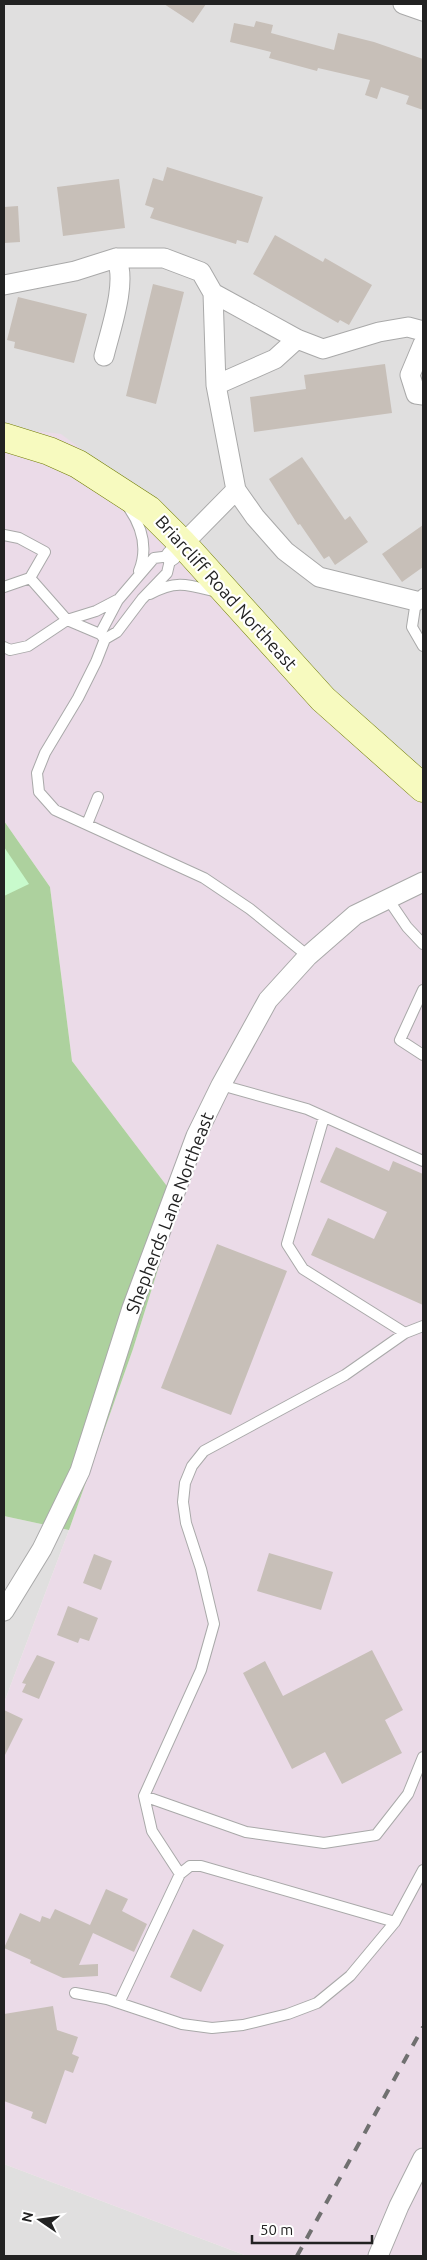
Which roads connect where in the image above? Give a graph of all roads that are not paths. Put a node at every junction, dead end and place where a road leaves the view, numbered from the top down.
1 (403, 4) edge
2 (423, 11) edge
3 (116, 258) junction
4 (4, 285) edge
5 (213, 293) junction
6 (423, 330) edge
7 (297, 338) junction
8 (423, 344) edge
9 (104, 356) dead end
10 (216, 386) junction
11 (423, 395) edge
12 (4, 437) edge
13 (117, 487) junction
14 (236, 490) junction
15 (4, 535) edge
16 (177, 549) junction
17 (30, 578) junction
18 (136, 579) junction
19 (4, 587) edge
20 (228, 594) junction
21 (144, 596) junction
22 (420, 598) edge
23 (118, 600) junction
24 (68, 620) junction
25 (102, 637) junction
26 (423, 646) edge
27 (4, 647) edge
28 (423, 788) edge
29 (98, 797) dead end
30 (87, 824) junction
31 (423, 882) edge
32 (388, 899) junction
33 (423, 944) edge
34 (308, 956) junction
35 (423, 990) edge
36 (423, 1054) edge
37 (221, 1085) junction
38 (324, 1117) junction
39 (423, 1161) edge
40 (423, 1326) edge
41 (405, 1333) junction
42 (4, 1609) edge
43 (423, 1757) edge
44 (144, 1796) junction
45 (423, 1870) edge
46 (180, 1874) junction
47 (396, 1922) junction
48 (75, 1993) dead end
49 (119, 2003) junction
50 (423, 2158) edge
51 (378, 2256) edge

1 - 2 street
3 - 4 street
3 - 5 street
3 - 9 street
5 - 7 street
5 - 10 street
6 - 7 street
7 - 10 street
8 - 11 street
10 - 14 street
12 - 13 main road, Briarcliff Road Northeast
13 - 16 main road, Briarcliff Road Northeast
13 - 18 lane
14 - 16 street
14 - 22 street
15 - 17 lane
16 - 18 lane
16 - 20 main road, Briarcliff Road Northeast
16 - 21 lane
17 - 19 lane
17 - 24 lane
18 - 23 lane
20 - 21 lane
20 - 28 main road, Briarcliff Road Northeast
21 - 25 lane
22 - 26 lane
23 - 24 lane
23 - 25 lane
24 - 25 lane
24 - 27 lane
25 - 30 lane
29 - 30 lane
30 - 34 lane
31 - 32 street, Shepherds Lane Northeast
32 - 33 lane
32 - 34 street, Shepherds Lane Northeast
34 - 37 street, Shepherds Lane Northeast
35 - 36 lane
37 - 38 lane
37 - 42 street, Shepherds Lane Northeast
38 - 39 lane
38 - 41 lane
40 - 41 lane
41 - 44 lane
43 - 44 lane
44 - 46 lane
45 - 47 lane
46 - 47 lane
46 - 49 lane
47 - 49 lane
48 - 49 lane
50 - 51 street

